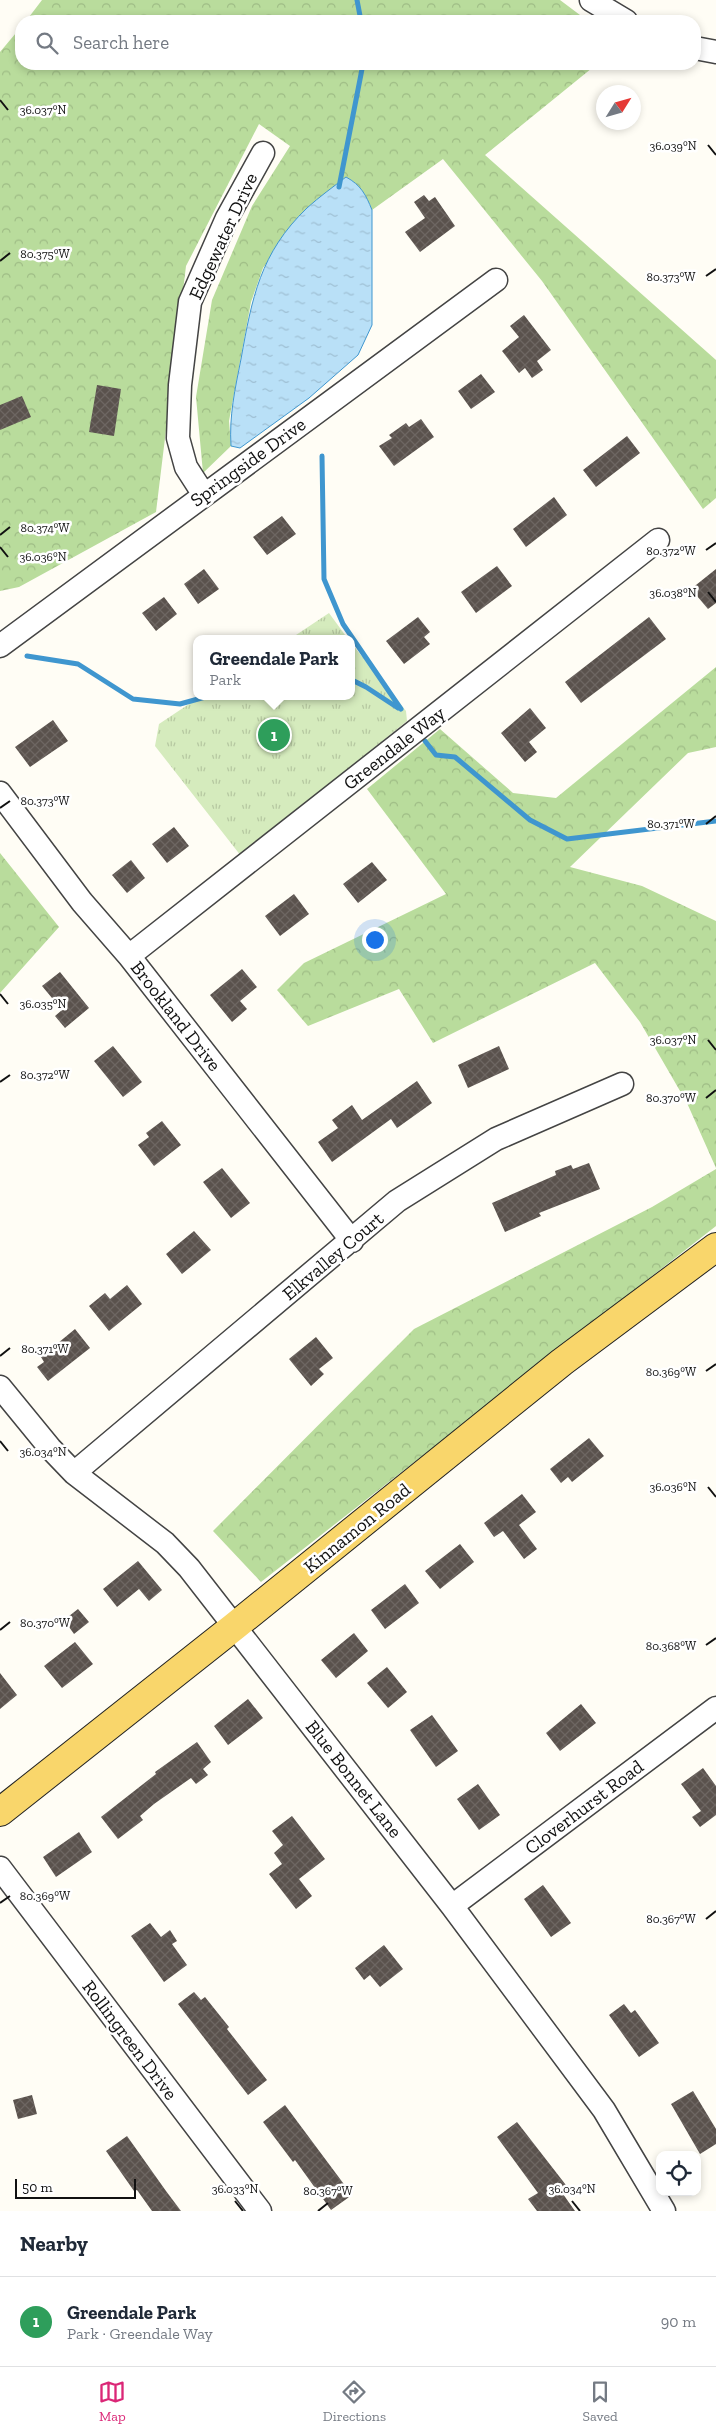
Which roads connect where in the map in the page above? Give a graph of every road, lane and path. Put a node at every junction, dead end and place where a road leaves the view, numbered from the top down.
1 (591, 0) edge
2 (616, 15) edge
3 (701, 49) edge
4 (716, 52) edge
5 (263, 153) dead end
6 (496, 280) dead end
7 (204, 495) junction
8 (658, 540) dead end
9 (0, 646) edge
10 (0, 793) edge
11 (129, 956) junction
12 (622, 1084) dead end
13 (352, 1241) junction
14 (716, 1246) edge
15 (0, 1387) edge
16 (74, 1473) junction
17 (235, 1626) junction
18 (716, 1708) edge
19 (0, 1812) edge
20 (0, 1868) edge
21 (452, 1906) junction
22 (260, 2211) edge
23 (664, 2211) edge

1 - 2 street
3 - 4 street
5 - 7 street, Edgewater Drive
6 - 7 street, Springside Drive
7 - 9 street, Springside Drive
8 - 11 street, Greendale Way
10 - 11 street, Brookland Drive
11 - 13 street, Brookland Drive
12 - 13 street, Elkvalley Court
13 - 16 street, Elkvalley Court
14 - 17 main road, Kinnamon Road
15 - 16 street, Blue Bonnet Lane
16 - 17 street, Blue Bonnet Lane
17 - 19 main road, Kinnamon Road
17 - 21 street, Blue Bonnet Lane
18 - 21 street, Cloverhurst Road
20 - 22 street, Rollingreen Drive
21 - 23 street, Blue Bonnet Lane

